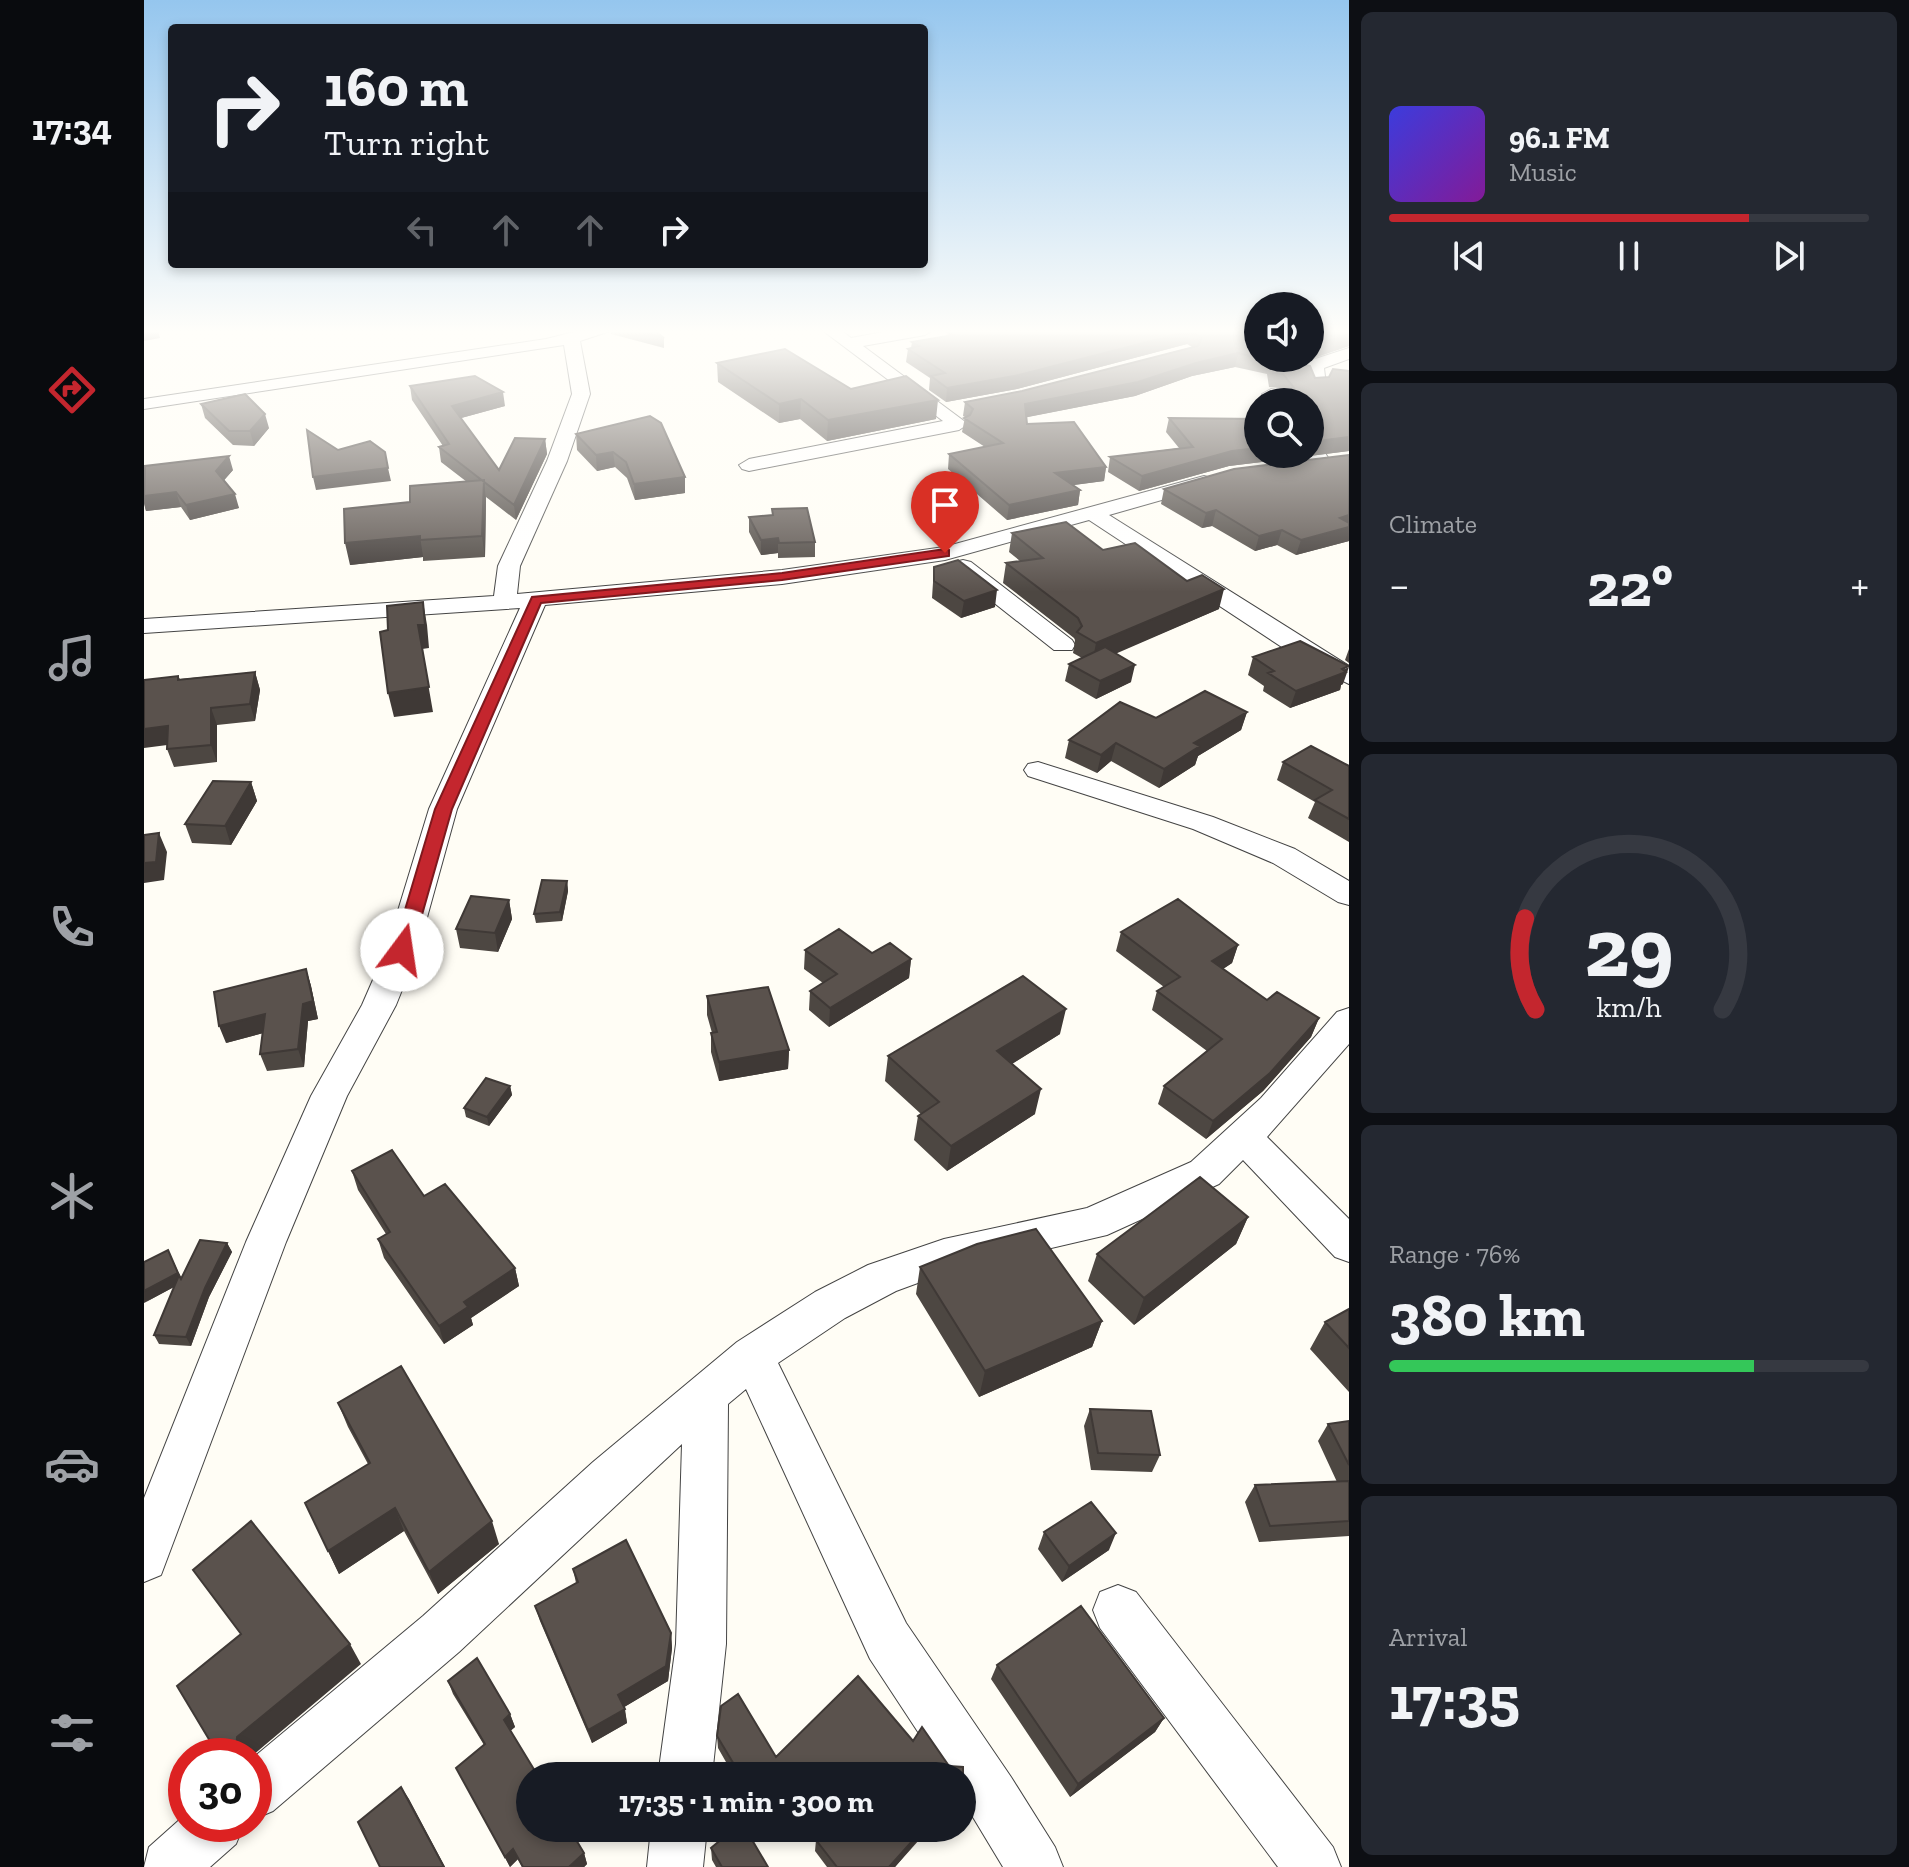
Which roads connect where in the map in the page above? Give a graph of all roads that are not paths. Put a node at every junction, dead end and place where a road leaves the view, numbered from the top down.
1 (573, 417) edge
2 (951, 417) edge
3 (1324, 455) edge
4 (1349, 460) edge
5 (749, 465) dead end
6 (1229, 475) edge
7 (1092, 513) junction
8 (945, 553) junction
9 (521, 601) junction
10 (144, 626) edge
11 (1063, 645) dead end
12 (1349, 676) edge
13 (1038, 770) dead end
14 (1349, 895) edge
15 (1349, 1021) edge
16 (1244, 1137) junction
17 (1349, 1245) edge
18 (752, 1356) junction
19 (706, 1396) junction
20 (144, 1558) edge
21 (1118, 1610) dead end
22 (687, 1762) edge
23 (272, 1777) edge
24 (196, 1842) edge
25 (678, 1842) edge
26 (169, 1867) edge
27 (675, 1867) edge
28 (1035, 1867) edge
29 (1313, 1867) edge

1 - 9 street
2 - 5 street
3 - 4 street
6 - 7 street
7 - 8 street
7 - 12 street
8 - 9 street
8 - 11 street
9 - 10 street
9 - 20 street
13 - 14 street
15 - 16 street
16 - 17 street
16 - 18 street
18 - 19 street
18 - 28 street
19 - 22 street
19 - 23 street
21 - 29 street
24 - 26 street
25 - 27 street

